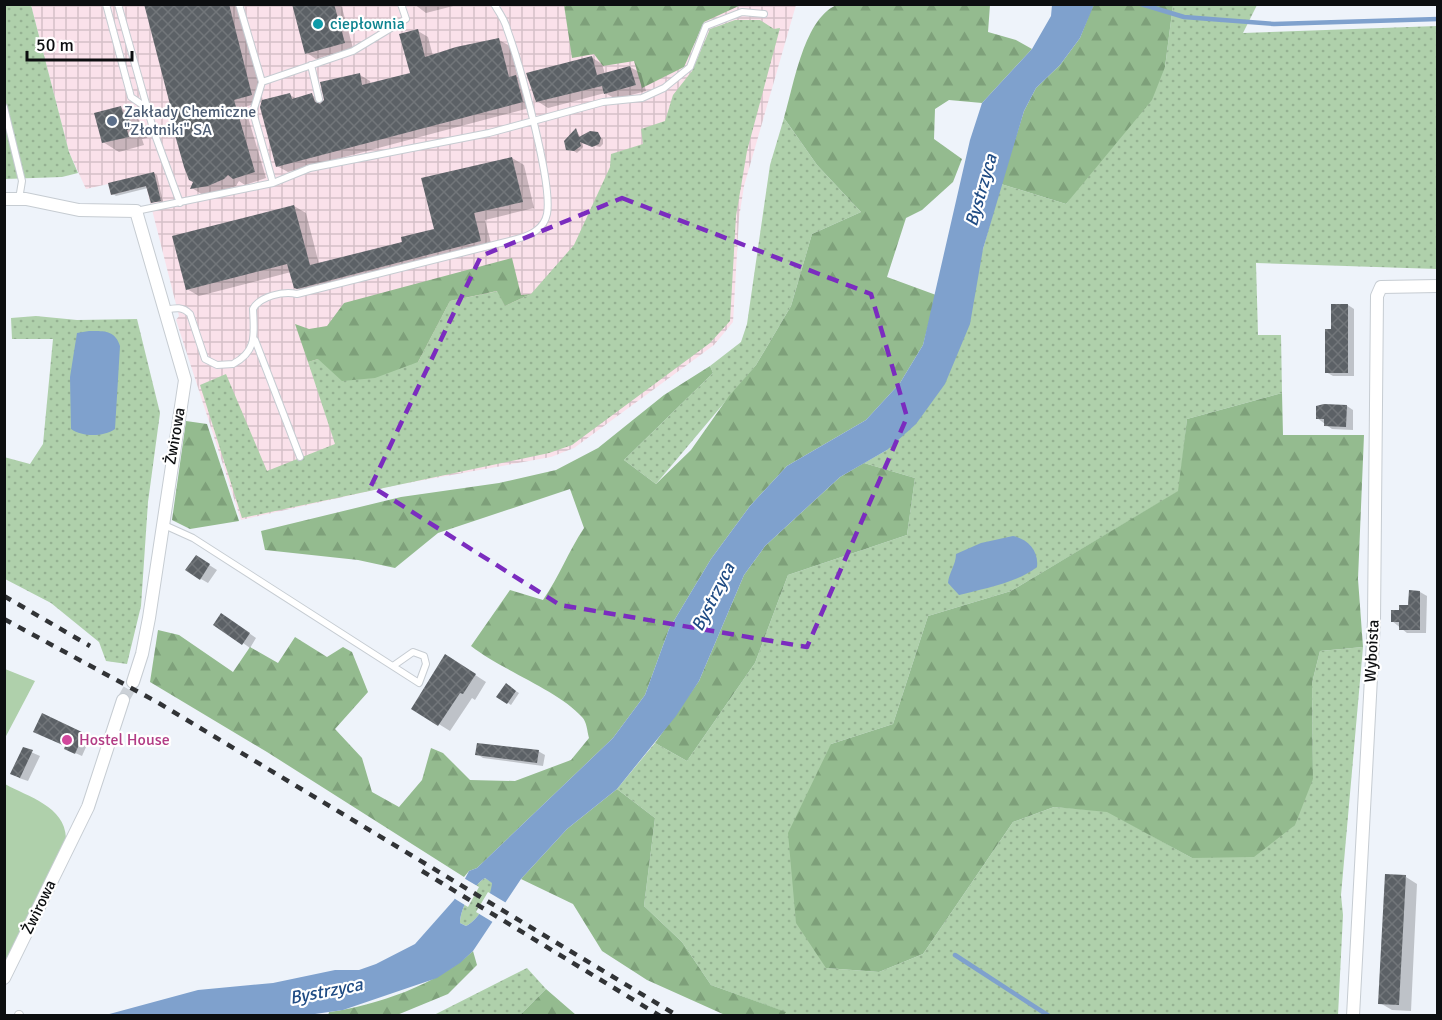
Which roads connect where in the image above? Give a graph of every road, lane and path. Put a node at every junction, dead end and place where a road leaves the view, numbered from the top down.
1 (106, 4) edge
2 (118, 4) edge
3 (239, 4) edge
4 (401, 4) edge
5 (494, 4) edge
6 (764, 14) dead end
7 (311, 65) junction
8 (261, 82) junction
9 (320, 99) dead end
10 (4, 107) edge
11 (147, 108) junction
12 (532, 121) junction
13 (273, 183) junction
14 (4, 199) edge
15 (19, 199) junction
16 (180, 203) junction
17 (136, 211) junction
18 (1437, 286) edge
19 (165, 310) junction
20 (255, 340) junction
21 (300, 457) dead end
22 (162, 524) junction
23 (393, 666) junction
24 (133, 682) tunnel mouth
25 (123, 700) tunnel mouth
26 (4, 978) edge
27 (1353, 1016) edge

1 - 11 lane
2 - 11 lane
3 - 8 lane
4 - 7 lane
5 - 12 lane
6 - 12 lane
7 - 8 lane
7 - 9 lane
8 - 13 lane
10 - 15 lane
11 - 16 lane
12 - 13 lane
12 - 20 lane
13 - 16 lane
14 - 15 street
15 - 17 street
16 - 17 lane
17 - 19 street, Żwirowa
18 - 27 street, Wyboista
19 - 20 lane
19 - 22 street, Żwirowa
20 - 21 lane
22 - 23 lane
22 - 24 street, Żwirowa
23 - 23 lane
25 - 26 street, Żwirowa

